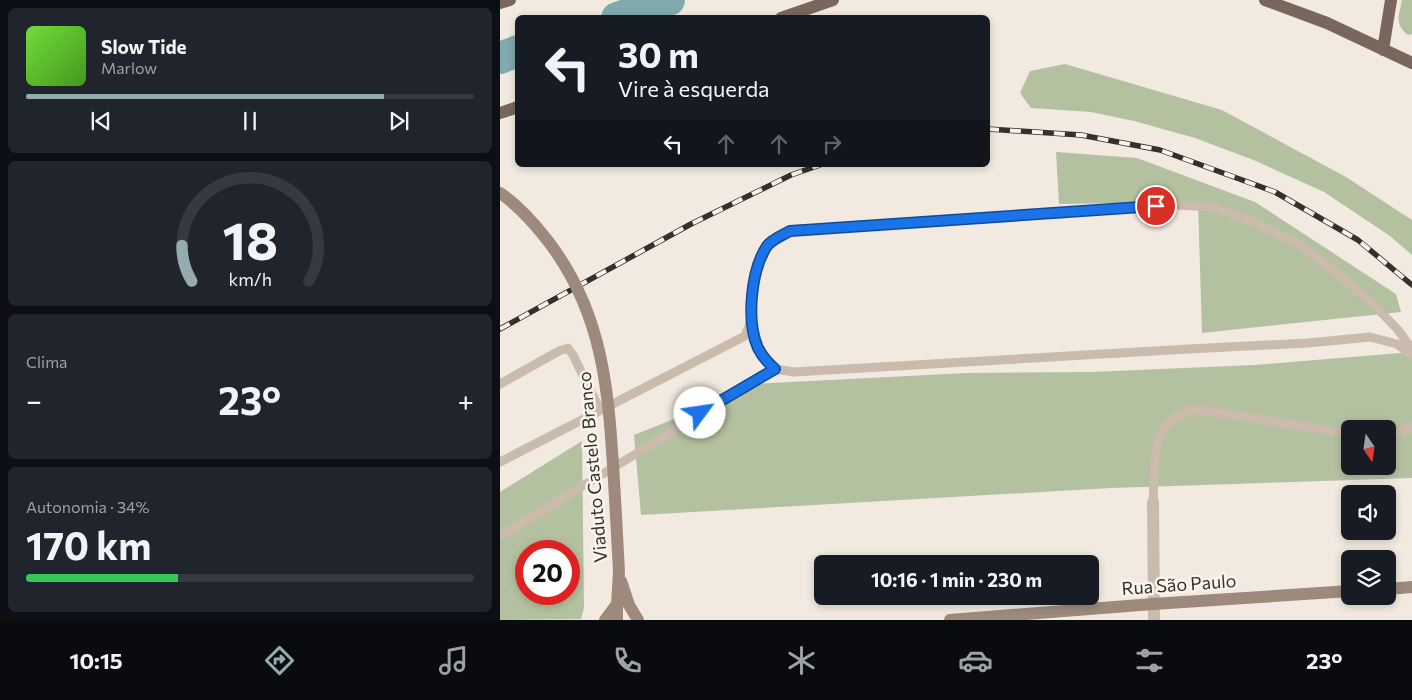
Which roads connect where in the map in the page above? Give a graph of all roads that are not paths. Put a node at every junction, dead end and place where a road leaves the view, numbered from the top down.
1 (510, 0) edge
2 (833, 0) edge
3 (1265, 0) edge
4 (1391, 0) edge
5 (500, 3) edge
6 (790, 15) edge
7 (1384, 44) junction
8 (1412, 64) edge
9 (515, 108) edge
10 (500, 113) edge
11 (500, 193) edge
12 (752, 321) junction
13 (1412, 349) edge
14 (1412, 355) edge
15 (775, 369) junction
16 (500, 384) edge
17 (600, 410) junction
18 (1412, 427) edge
19 (1341, 433) edge
20 (1396, 433) edge
21 (500, 462) edge
22 (1153, 502) joint
23 (500, 536) edge
24 (618, 571) junction
25 (1412, 587) edge
26 (1396, 588) edge
27 (1341, 592) edge
28 (617, 604) junction
29 (1154, 604) junction
30 (605, 620) edge
31 (617, 620) edge
32 (638, 620) edge
33 (950, 620) edge
34 (1154, 620) edge

1 - 5 main road
2 - 6 main road
3 - 7 main road
4 - 7 main road
7 - 8 main road
9 - 10 main road
11 - 24 street, Viaduto Castelo Branco, bridge
12 - 13 lane
12 - 15 lane
12 - 17 lane
14 - 15 lane
15 - 23 lane
16 - 17 lane
17 - 21 lane
18 - 20 lane
19 - 22 lane
22 - 29 street
24 - 28 street, Viaduto Castelo Branco
24 - 32 street
25 - 26 street
27 - 29 street, Rua São Paulo
28 - 30 street
28 - 31 street, Viaduto Castelo Branco
29 - 33 street, Rua São Paulo
29 - 34 street

